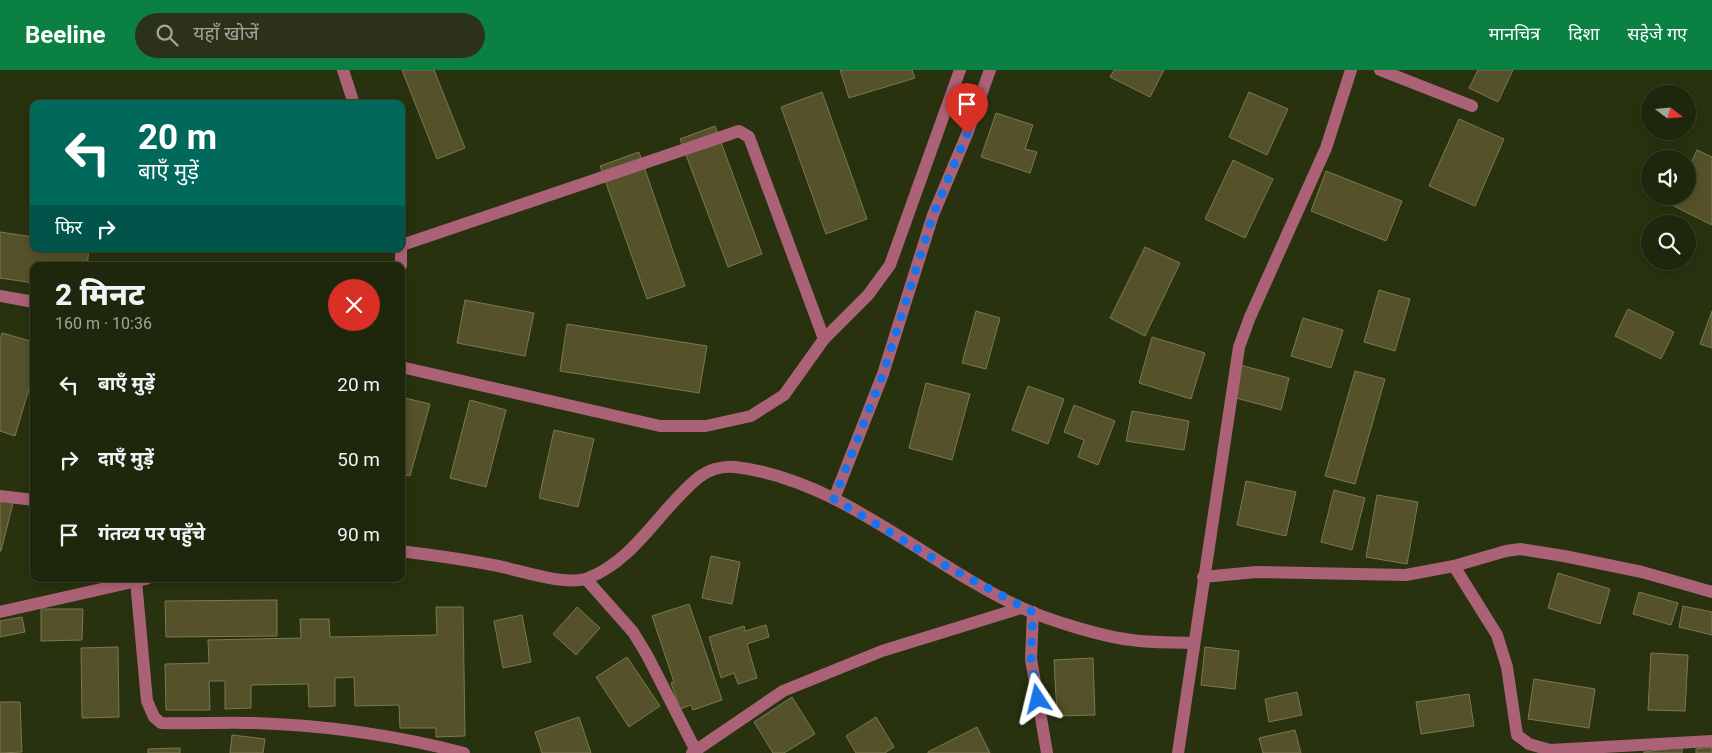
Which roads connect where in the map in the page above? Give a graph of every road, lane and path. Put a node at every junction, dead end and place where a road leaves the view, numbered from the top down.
1 (343, 70) edge
2 (960, 70) edge
3 (990, 70) edge
4 (1351, 70) edge
5 (1380, 70) edge
6 (353, 100) edge
7 (1472, 106) dead end
8 (405, 243) edge
9 (0, 296) edge
10 (30, 301) edge
11 (824, 339) junction
12 (405, 368) edge
13 (0, 496) edge
14 (834, 499) junction
15 (30, 500) edge
16 (405, 551) edge
17 (1454, 566) junction
18 (1203, 577) junction
19 (586, 579) junction
20 (132, 582) edge
21 (141, 582) edge
22 (1712, 592) edge
23 (1027, 610) junction
24 (0, 612) edge
25 (1193, 642) junction
26 (1712, 741) edge
27 (694, 752) edge
28 (464, 753) edge
29 (1047, 753) edge
30 (1178, 753) edge

1 - 6 street
2 - 11 street
3 - 14 street
4 - 18 street
5 - 7 street
8 - 11 street
9 - 10 street
11 - 12 street
13 - 15 street
14 - 19 street
14 - 23 street
16 - 19 street
17 - 18 street
17 - 22 street
17 - 26 street
18 - 25 street
19 - 27 street
20 - 24 street
21 - 28 street
23 - 25 street
23 - 27 street
23 - 29 street
25 - 30 street

